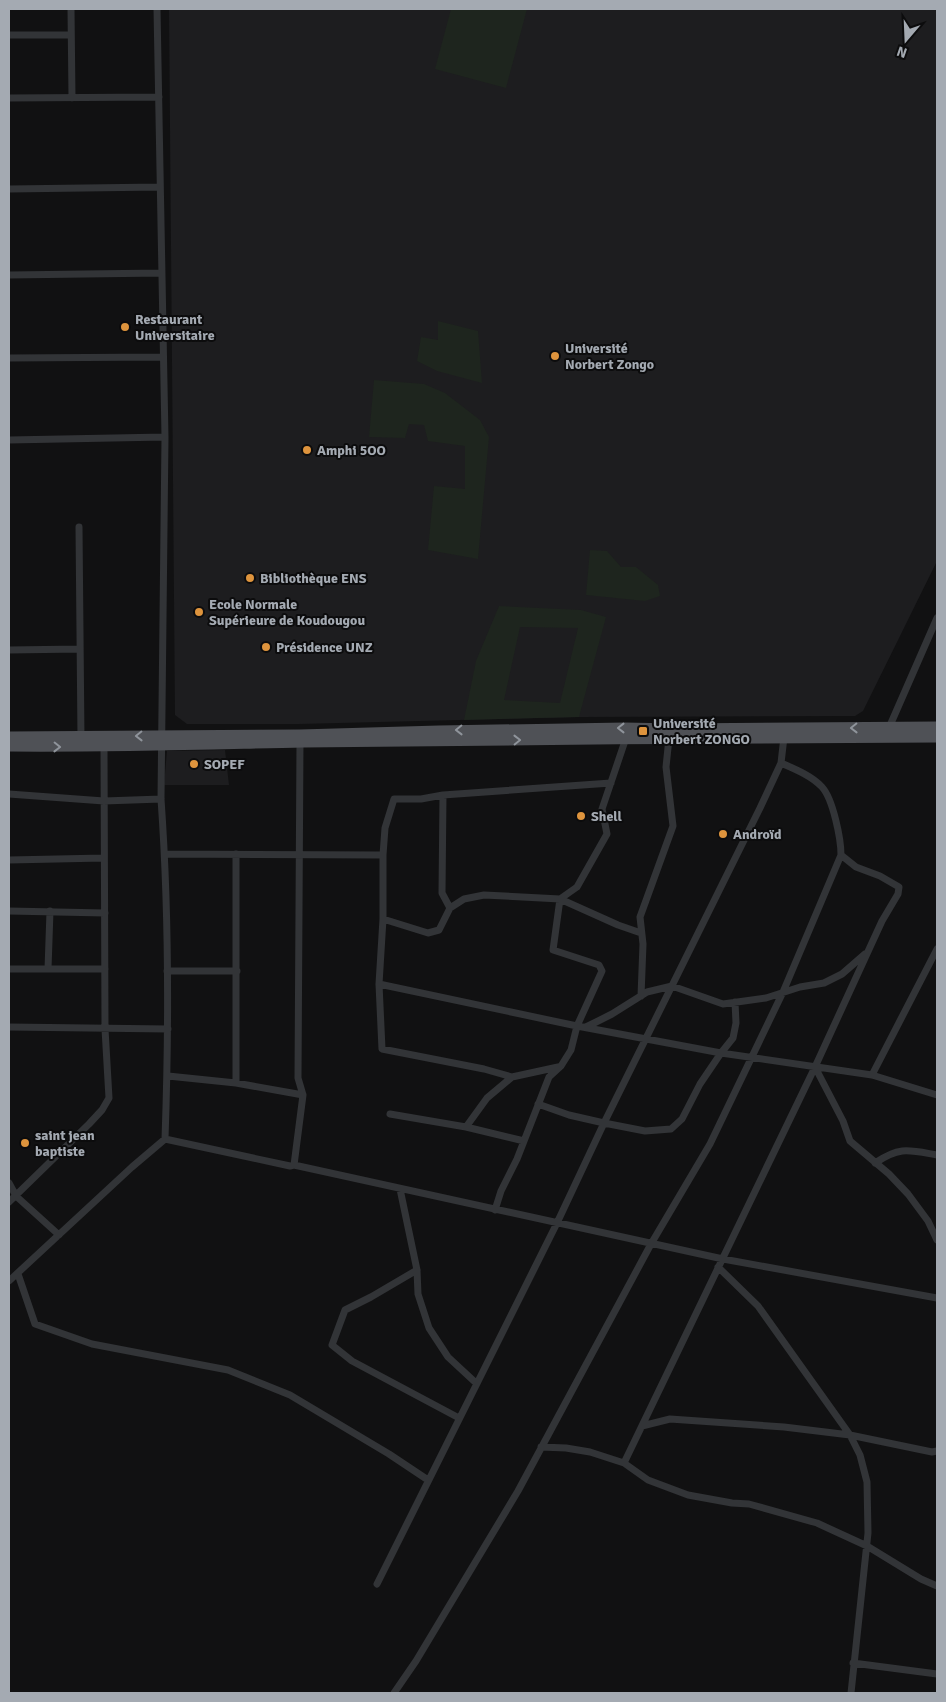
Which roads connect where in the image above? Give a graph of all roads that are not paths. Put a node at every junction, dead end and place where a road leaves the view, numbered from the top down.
1 (71, 9) edge
2 (157, 9) edge
3 (9, 35) edge
4 (71, 35) junction
5 (159, 97) junction
6 (9, 98) edge
7 (72, 98) junction
8 (160, 187) junction
9 (9, 189) edge
10 (162, 273) junction
11 (9, 275) edge
12 (9, 358) edge
13 (164, 358) junction
14 (165, 437) junction
15 (9, 440) edge
16 (79, 527) dead end
17 (937, 618) edge
18 (80, 649) junction
19 (9, 650) edge
20 (937, 727) edge
21 (888, 732) junction
22 (9, 737) edge
23 (784, 737) junction
24 (937, 737) edge
25 (626, 738) junction
26 (669, 738) junction
27 (162, 741) junction
28 (81, 742) junction
29 (300, 742) junction
30 (9, 746) edge
31 (104, 747) junction
32 (781, 763) junction
33 (611, 783) junction
34 (9, 794) edge
35 (443, 795) junction
36 (161, 799) junction
37 (104, 801) junction
38 (164, 854) junction
39 (236, 854) junction
40 (298, 854) junction
41 (383, 855) junction
42 (842, 855) junction
43 (104, 858) junction
44 (9, 860) edge
45 (560, 899) junction
46 (450, 908) junction
47 (9, 911) edge
48 (50, 912) junction
49 (105, 913) junction
50 (383, 920) junction
51 (641, 933) junction
52 (937, 949) edge
53 (868, 952) junction
54 (48, 969) junction
55 (105, 969) junction
56 (9, 970) edge
57 (167, 971) junction
58 (237, 972) junction
59 (379, 984) junction
60 (672, 986) junction
61 (783, 992) junction
62 (641, 996) junction
63 (735, 1002) junction
64 (577, 1026) junction
65 (9, 1027) edge
66 (585, 1027) junction
67 (106, 1029) junction
68 (168, 1029) junction
69 (646, 1038) junction
70 (721, 1053) junction
71 (752, 1056) junction
72 (561, 1066) junction
73 (816, 1067) junction
74 (872, 1075) junction
75 (168, 1076) junction
76 (512, 1077) junction
77 (236, 1083) junction
78 (937, 1095) edge
79 (302, 1096) junction
80 (538, 1104) junction
81 (390, 1114) dead end
82 (604, 1124) junction
83 (466, 1127) junction
84 (165, 1139) junction
85 (524, 1141) junction
86 (937, 1155) edge
87 (875, 1162) junction
88 (294, 1165) junction
89 (9, 1183) edge
90 (400, 1189) junction
91 (16, 1196) junction
92 (9, 1202) edge
93 (495, 1210) junction
94 (557, 1223) junction
95 (59, 1235) junction
96 (937, 1240) edge
97 (651, 1244) junction
98 (723, 1260) junction
99 (718, 1268) junction
100 (418, 1270) junction
101 (18, 1274) junction
102 (9, 1281) edge
103 (937, 1298) edge
104 (476, 1384) junction
105 (459, 1418) junction
106 (642, 1426) junction
107 (850, 1435) junction
108 (542, 1447) junction
109 (937, 1451) edge
110 (624, 1463) junction
111 (428, 1480) junction
112 (867, 1546) junction
113 (377, 1584) dead end
114 (937, 1586) edge
115 (853, 1663) junction
116 (937, 1674) edge
117 (394, 1693) edge
118 (851, 1693) edge

1 - 4 street
2 - 5 street
3 - 4 street
4 - 7 street
5 - 7 street
5 - 8 street
6 - 7 street
8 - 9 street
8 - 10 street
10 - 11 street
10 - 13 street
12 - 13 street
13 - 14 street
14 - 15 street
14 - 27 street
16 - 18 street
17 - 21 street
18 - 19 street
18 - 28 street
20 - 21 main road
21 - 23 main road
21 - 24 main road
21 -> 27 main road
22 - 28 main road
23 - 26 main road
23 - 32 street
25 - 26 main road
29 -> 25 main road
25 - 33 street
26 - 51 street
27 -> 28 main road
27 - 29 main road
27 - 31 main road
27 - 36 street
30 -> 28 main road
28 - 31 main road
29 - 40 street
31 - 37 street
32 - 42 street
32 - 60 street
33 - 35 street
33 - 45 street
34 - 37 street
35 - 41 street
35 - 46 street
36 - 37 street
36 - 38 street
37 - 43 street
38 - 39 street
38 - 57 street
39 - 40 street
39 - 58 street
40 - 41 street
40 - 79 street
41 - 50 street
42 - 53 street
42 - 61 street
43 - 44 street
43 - 49 street
45 - 46 street
45 - 51 street
45 - 64 street
46 - 50 street
47 - 48 street
48 - 49 street
48 - 54 street
49 - 55 street
50 - 59 street
51 - 62 street
52 - 74 street
53 - 61 street
53 - 73 street
54 - 55 street
54 - 56 street
55 - 67 street
57 - 58 street
57 - 68 street
58 - 77 street
59 - 64 street
59 - 76 street
60 - 62 street
60 - 63 street
60 - 69 street
61 - 63 street
61 - 71 street
62 - 66 street
63 - 70 street
64 - 66 street
64 - 72 street
65 - 67 street
66 - 69 street
67 - 68 street
67 - 91 street
68 - 75 street
69 - 70 street
69 - 82 street
70 - 71 street
70 - 82 street
71 - 73 street
71 - 97 street
72 - 76 street
72 - 80 street
73 - 74 street
73 - 87 street
73 - 98 street
74 - 78 street
75 - 77 street
75 - 84 street
76 - 83 street
77 - 79 street
79 - 88 street
80 - 82 street
80 - 85 street
81 - 83 street
82 - 94 street
83 - 85 street
84 - 88 street
84 - 95 street
85 - 93 street
86 - 87 street
87 - 96 street
88 - 90 street
89 - 91 street
90 - 93 street
90 - 100 street
91 - 92 street
91 - 95 street
93 - 94 street
94 - 97 street
94 - 104 street
95 - 101 street
97 - 98 street
97 - 108 street
98 - 99 street
98 - 103 street
99 - 106 street
99 - 107 street
100 - 104 street
100 - 105 street
101 - 102 street
101 - 111 street
104 - 105 street
105 - 111 street
106 - 107 street
106 - 110 street
107 - 109 street
107 - 112 street
108 - 110 street
108 - 117 street
110 - 112 street
111 - 113 street
112 - 114 street
112 - 115 street
115 - 116 street
115 - 118 street

